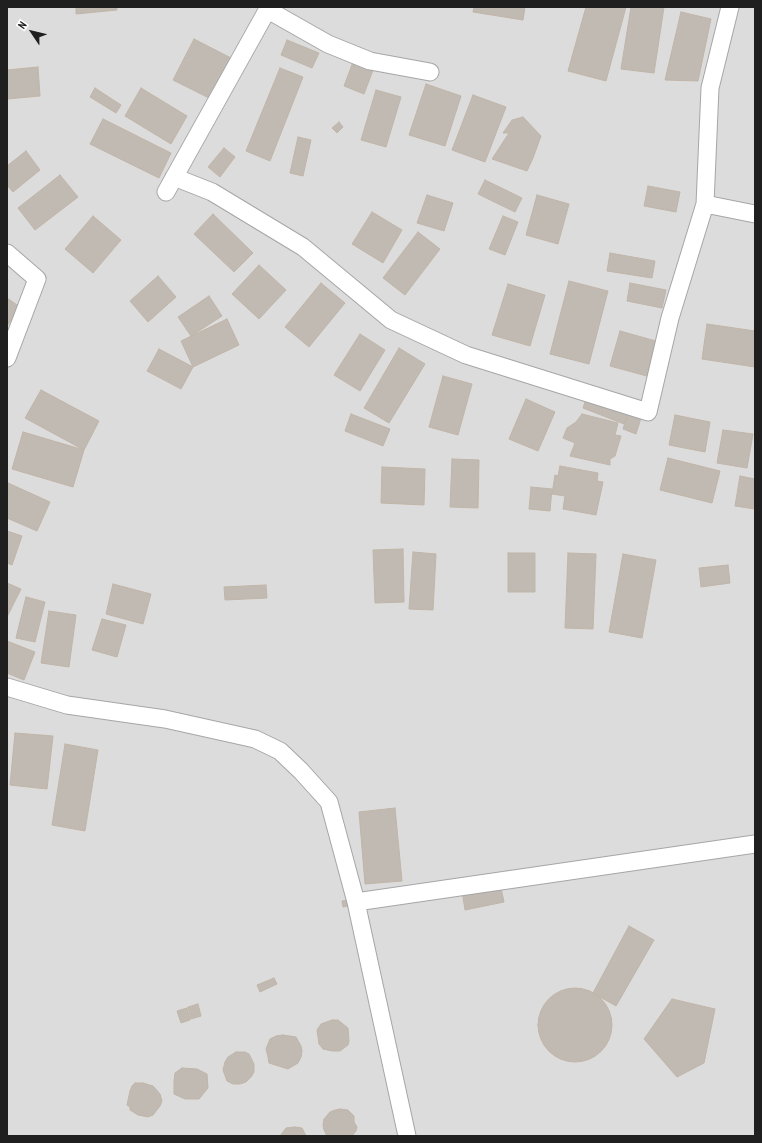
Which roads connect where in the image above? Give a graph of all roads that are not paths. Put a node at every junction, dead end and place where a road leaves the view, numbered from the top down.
1 (730, 7) edge
2 (269, 8) edge
3 (430, 72) dead end
4 (705, 204) junction
5 (755, 214) edge
6 (7, 252) edge
7 (7, 358) edge
8 (7, 687) edge
9 (755, 844) edge
10 (356, 902) junction
11 (403, 1134) edge

1 - 4 street
2 - 3 street
2 - 4 street
4 - 5 street
6 - 7 street
8 - 10 street
9 - 10 street
10 - 11 street

